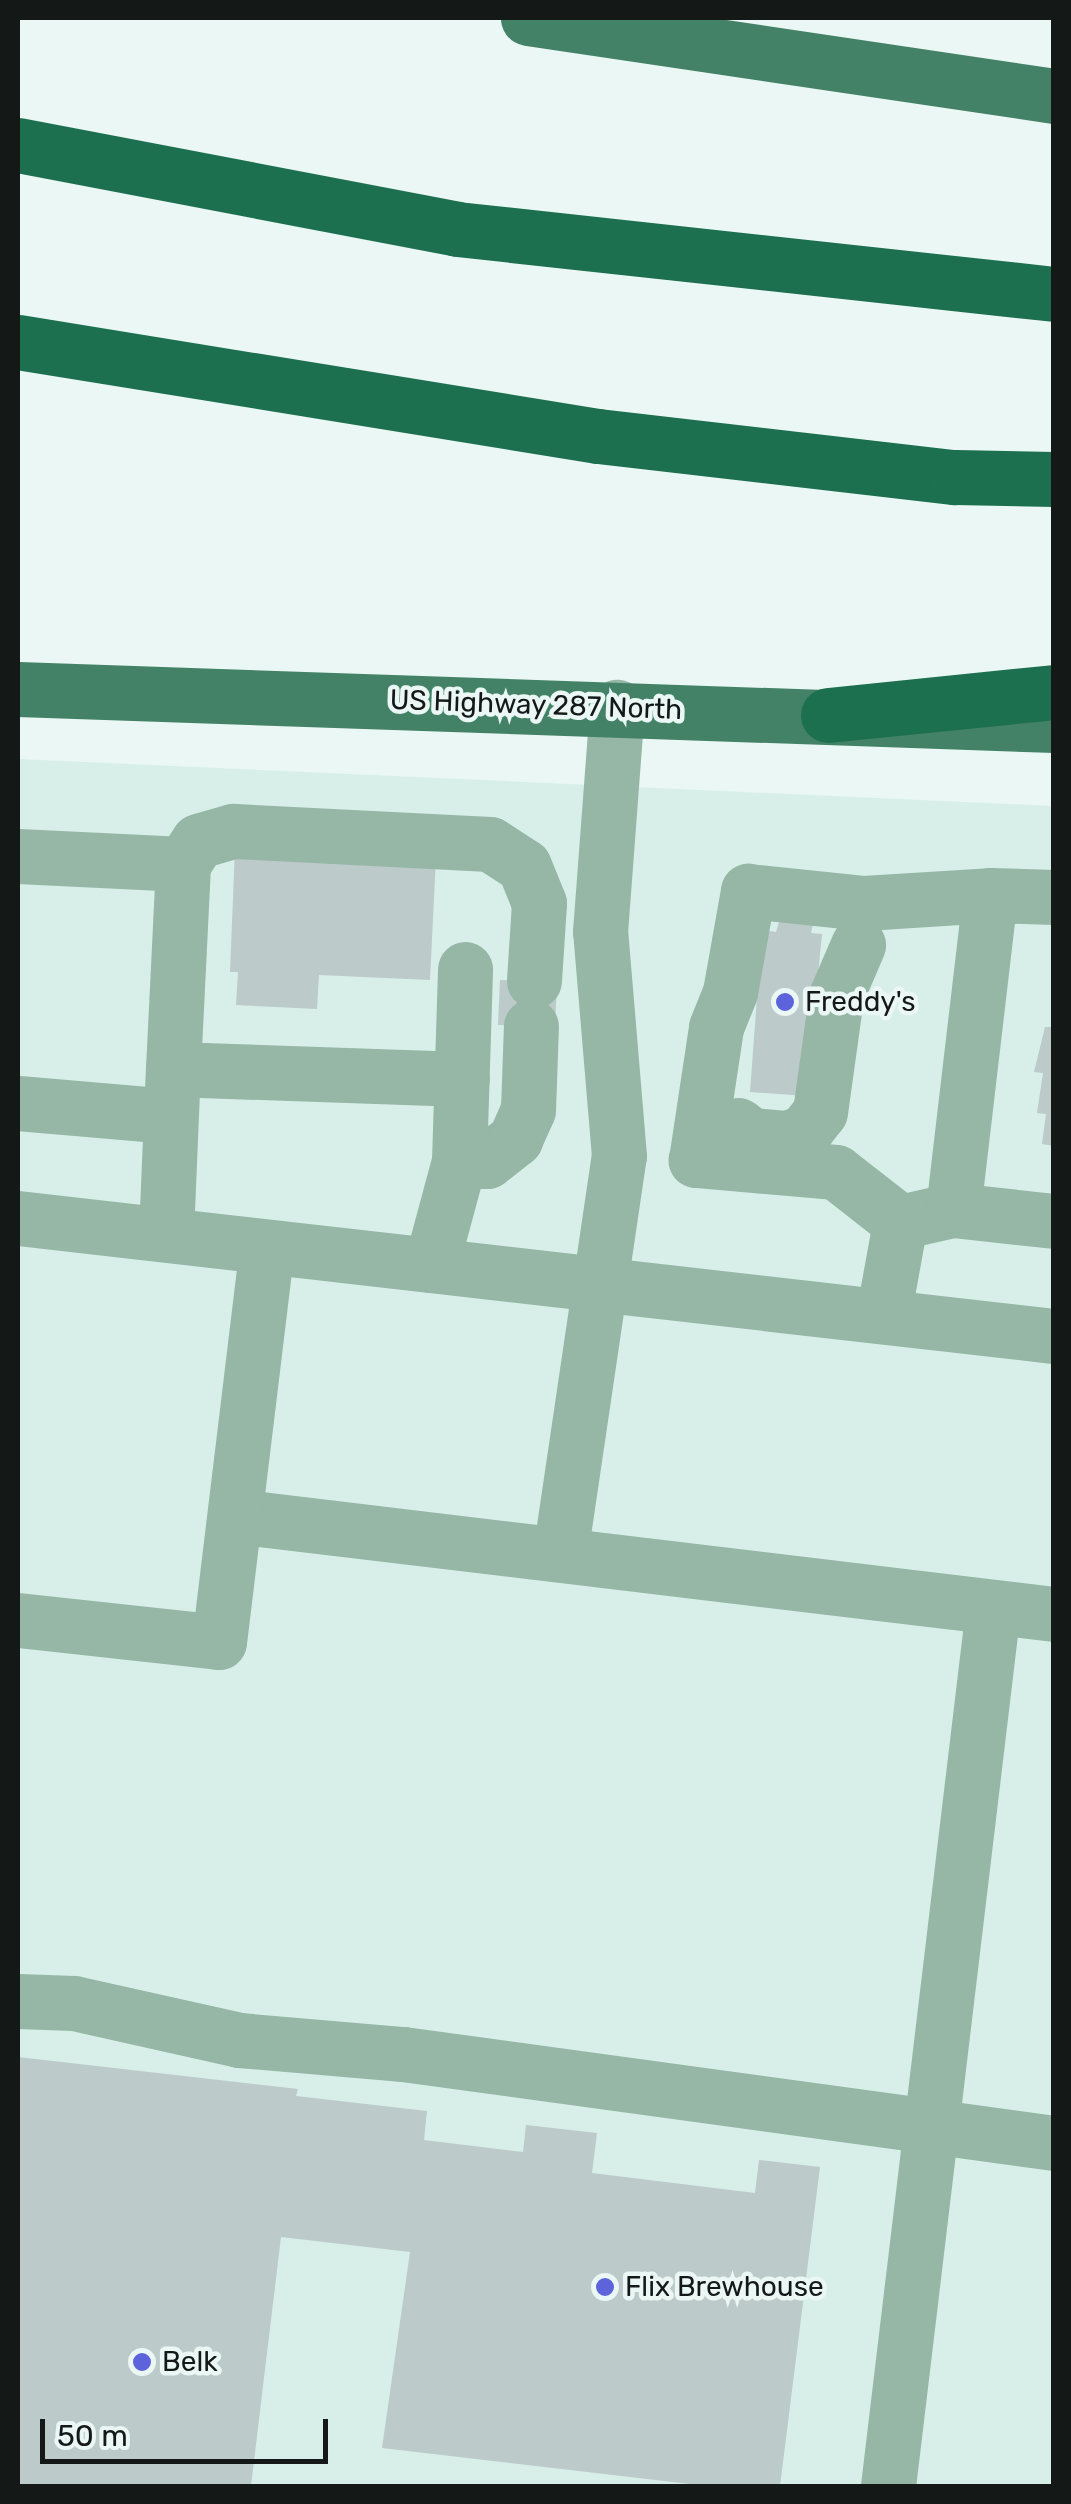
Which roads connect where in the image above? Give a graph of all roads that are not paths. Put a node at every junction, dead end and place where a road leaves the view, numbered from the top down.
1 (528, 18) edge
2 (619, 25) edge
3 (1054, 96) edge
4 (18, 146) edge
5 (1054, 294) edge
6 (18, 342) edge
7 (1054, 478) edge
8 (18, 689) edge
9 (1054, 692) edge
10 (617, 707) junction
11 (828, 715) junction
12 (1054, 725) edge
13 (18, 856) edge
14 (183, 864) junction
15 (990, 895) junction
16 (1054, 897) edge
17 (861, 924) junction
18 (465, 969) dead end
19 (730, 992) junction
20 (462, 1080) junction
21 (171, 1092) junction
22 (18, 1103) edge
23 (619, 1156) junction
24 (696, 1160) junction
25 (459, 1161) junction
26 (836, 1172) junction
27 (953, 1210) junction
28 (18, 1218) edge
29 (1054, 1221) edge
30 (900, 1222) junction
31 (166, 1234) junction
32 (267, 1247) junction
33 (431, 1266) junction
34 (596, 1286) junction
35 (883, 1316) junction
36 (1054, 1336) edge
37 (234, 1516) junction
38 (560, 1554) junction
39 (993, 1608) junction
40 (1054, 1614) edge
41 (18, 1620) edge
42 (18, 2002) edge
43 (930, 2122) junction
44 (1054, 2143) edge
45 (888, 2486) edge

1 - 2 main road
2 - 3 main road
4 - 5 highway
6 - 7 highway
8 - 10 main road, US Highway 287 North
9 - 11 highway
10 - 11 main road, US Highway 287 North
10 - 23 lane
11 - 12 main road, US Highway 287 North
13 - 14 lane
14 - 21 lane
14 - 25 lane
15 - 16 lane
15 - 17 lane
15 - 27 lane
17 - 19 lane
17 - 19 lane
17 - 26 lane
18 - 20 lane
19 - 24 lane
20 - 21 lane
20 - 25 lane
21 - 22 lane
21 - 31 lane
23 - 24 lane
23 - 34 lane
24 - 26 lane
25 - 33 lane
26 - 30 lane
27 - 29 lane
27 - 30 lane
28 - 31 lane
30 - 35 lane
31 - 32 lane
32 - 33 lane
32 - 37 lane
33 - 34 lane
34 - 35 lane
34 - 38 lane
35 - 36 lane
37 - 38 lane
37 - 41 lane
38 - 39 lane
39 - 40 lane
39 - 43 lane
42 - 43 lane
43 - 44 lane
43 - 45 lane

